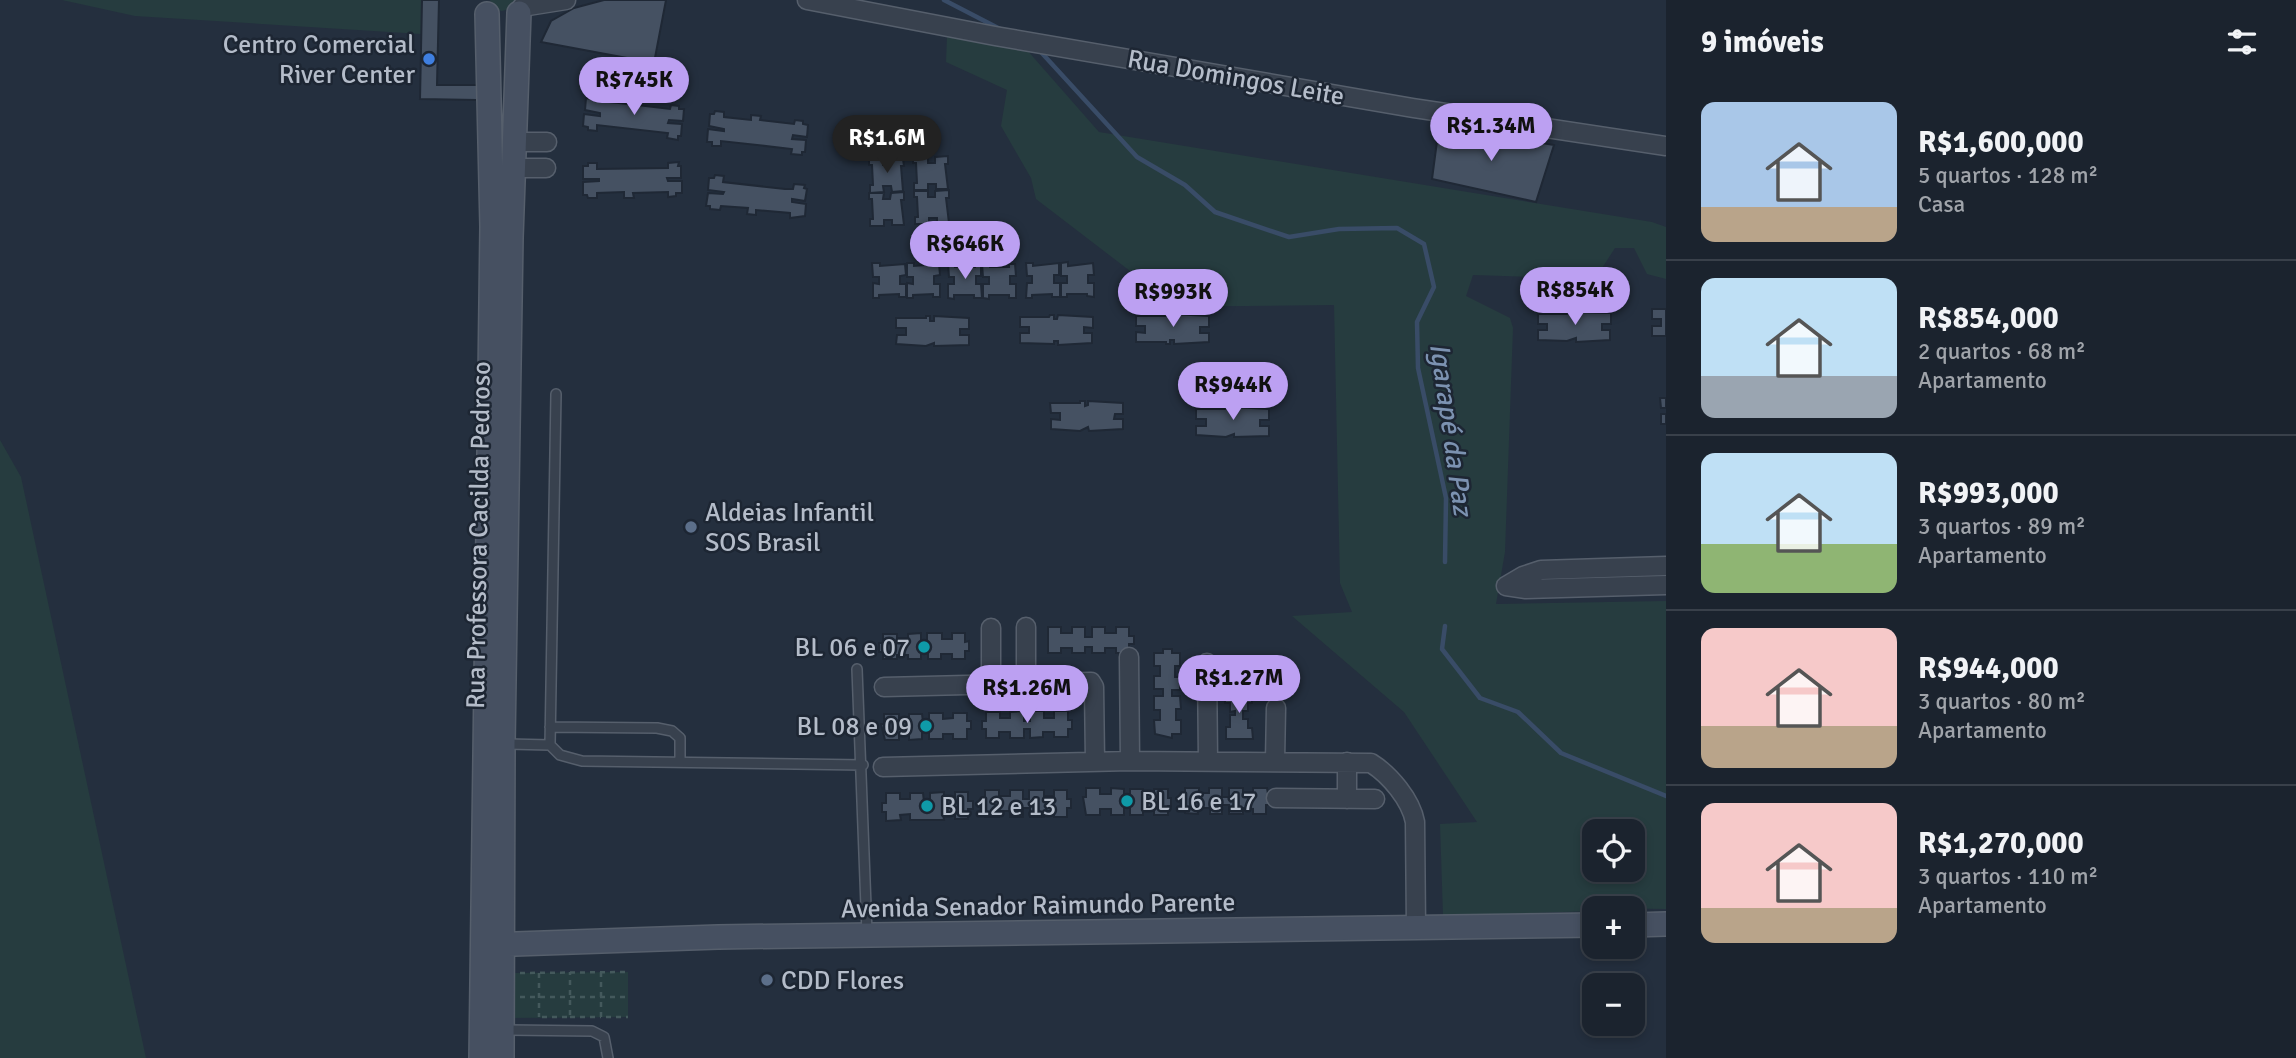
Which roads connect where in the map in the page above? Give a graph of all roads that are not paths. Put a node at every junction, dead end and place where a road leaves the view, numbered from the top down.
1 (566, 0) edge
2 (807, 0) edge
3 (481, 6) edge
4 (522, 6) edge
5 (513, 142) junction
6 (547, 142) dead end
7 (1666, 146) edge
8 (513, 168) junction
9 (547, 168) dead end
10 (556, 394) dead end
11 (1666, 566) edge
12 (1666, 586) edge
13 (1026, 627) dead end
14 (991, 628) dead end
15 (1129, 657) dead end
16 (1206, 663) dead end
17 (857, 669) dead end
18 (1026, 682) junction
19 (991, 683) junction
20 (884, 687) dead end
21 (1276, 708) dead end
22 (550, 727) junction
23 (503, 744) junction
24 (550, 745) junction
25 (1208, 760) junction
26 (1095, 761) junction
27 (1130, 761) junction
28 (1275, 761) junction
29 (680, 762) junction
30 (1347, 762) junction
31 (863, 765) junction
32 (883, 767) dead end
33 (1276, 798) dead end
34 (1347, 799) junction
35 (1375, 799) dead end
36 (1666, 924) edge
37 (1582, 925) edge
38 (1645, 925) edge
39 (1416, 928) junction
40 (867, 935) junction
41 (493, 944) junction
42 (503, 1030) junction
43 (481, 1058) edge
44 (502, 1058) edge
45 (608, 1058) edge

1 - 4 street
2 - 7 street, Rua Domingos Leite
3 - 4 street
3 - 41 street, Rua Professora Cacilda Pedroso
4 - 5 street, Rua Professora Cacilda Pedroso
5 - 6 street
5 - 8 street, Rua Professora Cacilda Pedroso
8 - 9 street
8 - 23 street, Rua Professora Cacilda Pedroso
10 - 22 lane
11 - 12 street
13 - 18 street
14 - 19 street
15 - 27 street
16 - 25 street
17 - 31 lane
18 - 19 street
18 - 26 street
19 - 20 street
21 - 28 street
22 - 24 lane
22 - 29 lane
23 - 24 lane
23 - 41 street, Rua Professora Cacilda Pedroso
24 - 29 lane
25 - 27 street
25 - 28 street
26 - 27 street
26 - 32 street
28 - 30 street
29 - 31 lane
30 - 34 street
30 - 39 street
31 - 40 lane
33 - 34 street
34 - 35 street
36 - 38 street
37 - 39 street, Avenida Senador Raimundo Parente
39 - 40 street, Avenida Senador Raimundo Parente
40 - 41 street, Avenida Senador Raimundo Parente
41 - 42 street, Rua Professora Cacilda Pedroso
41 - 43 street, Rua Professora Cacilda Pedroso
42 - 44 street, Rua Professora Cacilda Pedroso
42 - 45 lane

